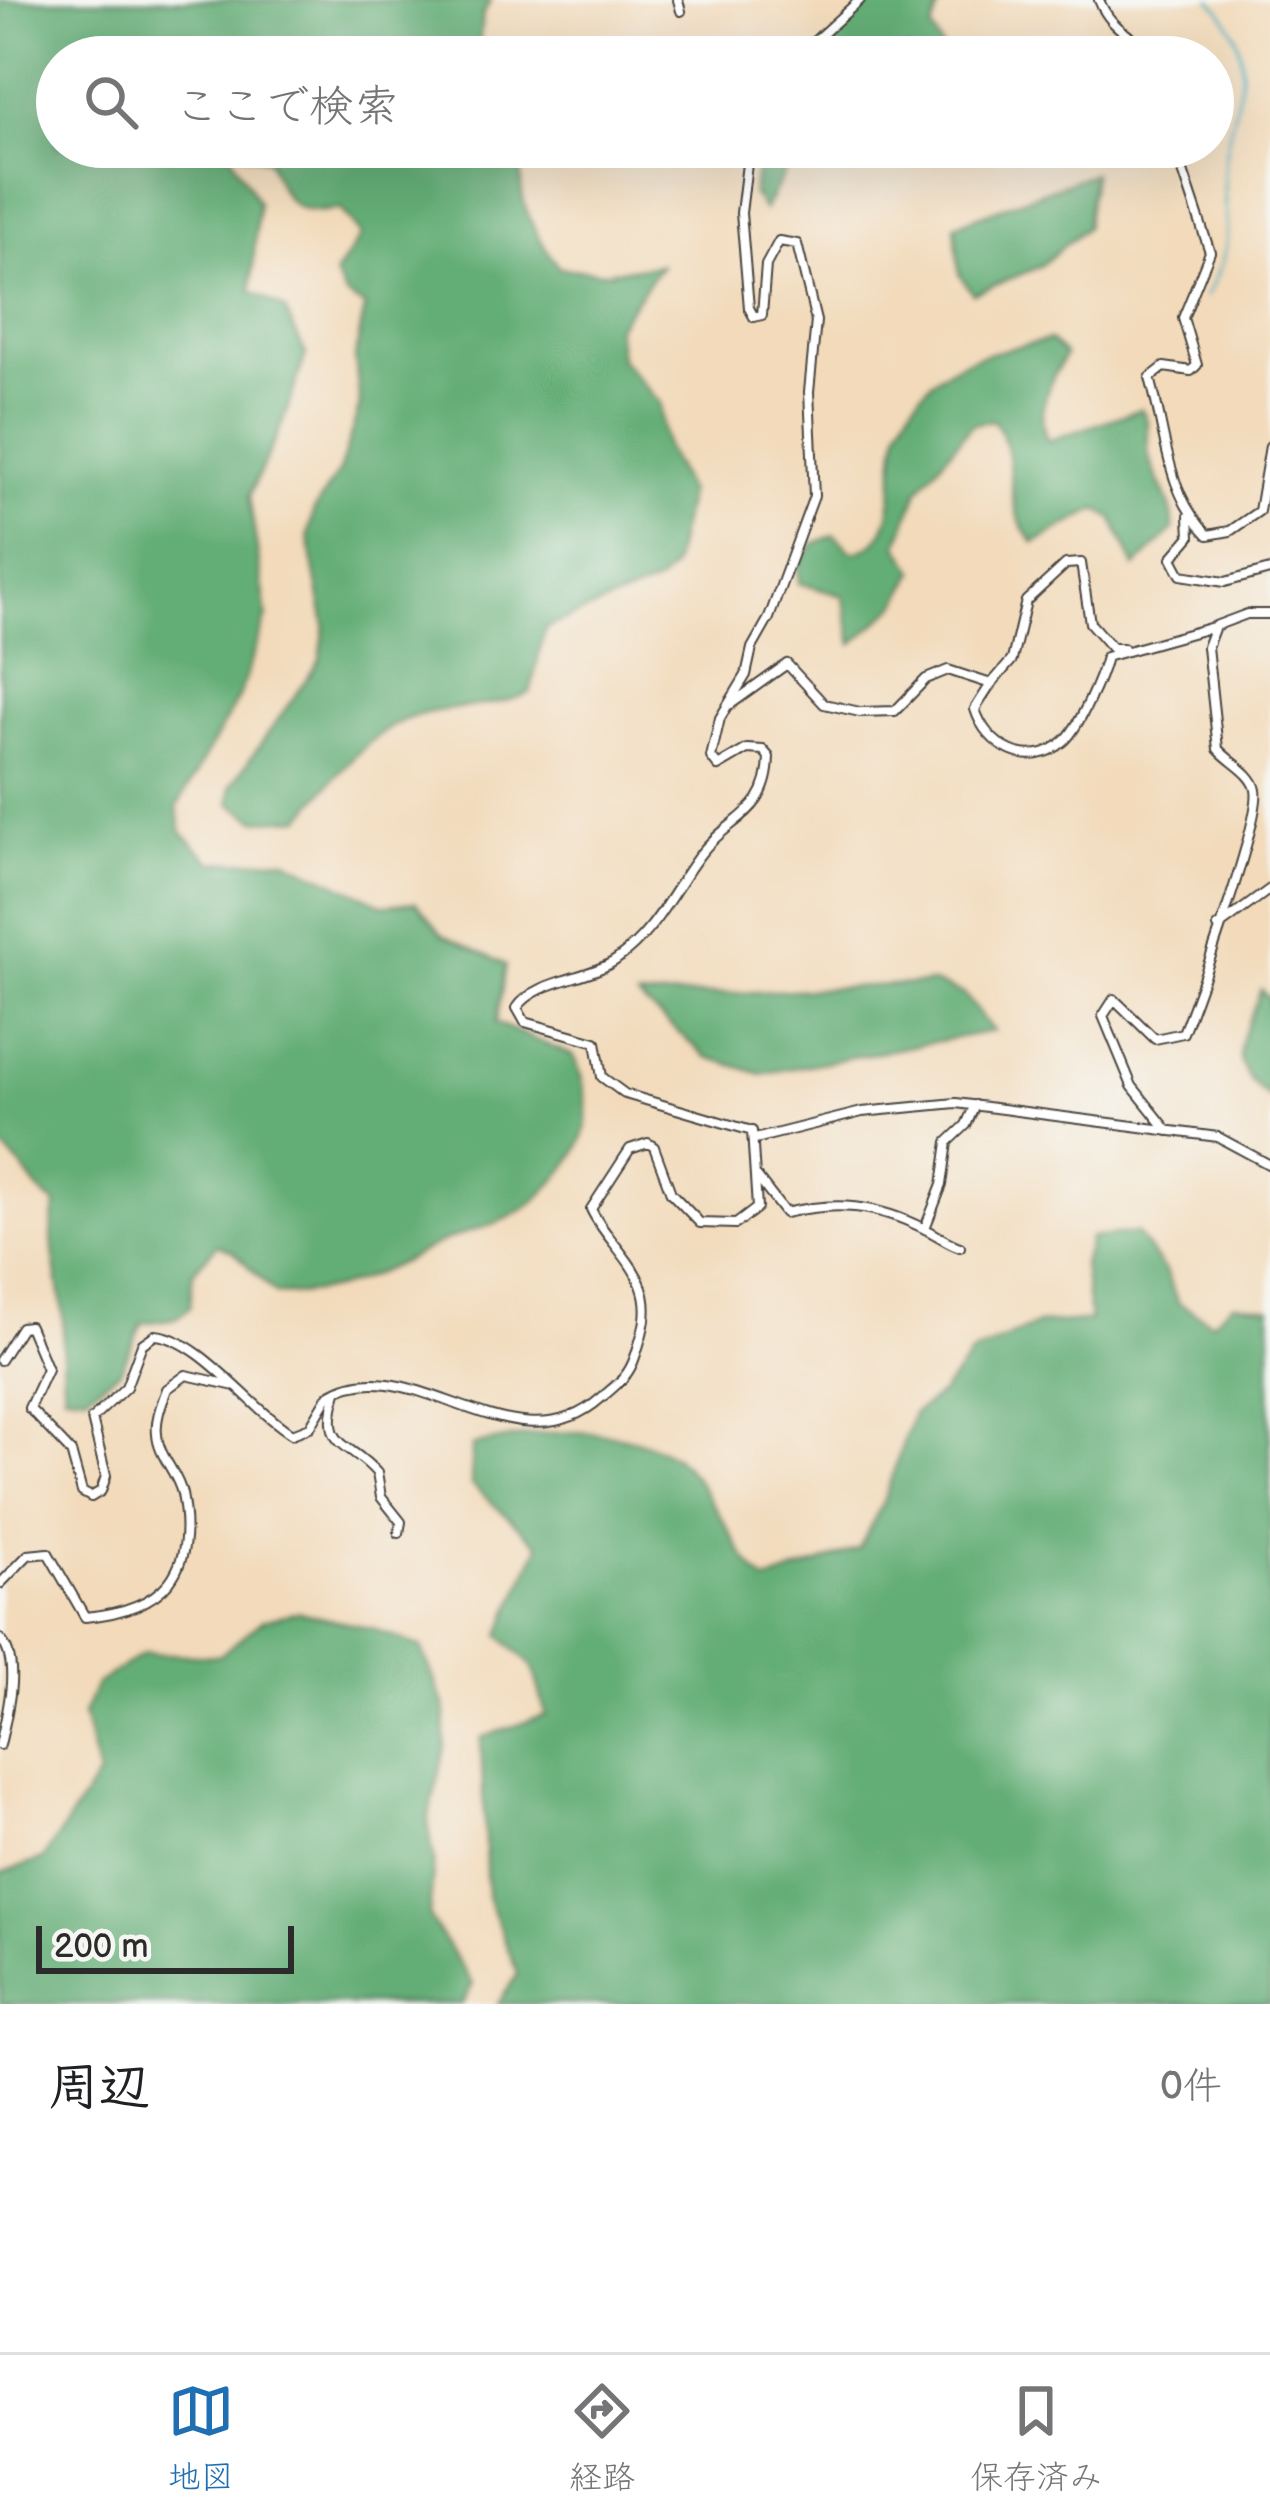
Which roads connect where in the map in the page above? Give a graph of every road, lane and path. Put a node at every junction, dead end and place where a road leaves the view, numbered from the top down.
1 (678, 0) edge
2 (860, 0) edge
3 (1099, 0) edge
4 (682, 11) dead end
5 (820, 36) edge
6 (1128, 36) edge
7 (746, 168) edge
8 (1182, 168) edge
9 (1270, 446) edge
10 (1189, 516) junction
11 (1270, 570) edge
12 (1270, 614) edge
13 (1215, 626) junction
14 (1124, 648) junction
15 (991, 684) junction
16 (724, 708) junction
17 (1270, 889) edge
18 (1217, 928) junction
19 (975, 1105) junction
20 (1168, 1131) junction
21 (755, 1139) junction
22 (1270, 1165) edge
23 (756, 1176) junction
24 (925, 1228) junction
25 (960, 1247) dead end
26 (0, 1360) edge
27 (237, 1386) junction
28 (338, 1389) junction
29 (399, 1533) dead end
30 (0, 1584) edge
31 (0, 1639) edge
32 (0, 1744) edge

1 - 4 street
2 - 5 street
3 - 6 street
7 - 16 street
8 - 10 street
9 - 10 street
10 - 11 street
12 - 13 street
13 - 14 street
13 - 18 street
14 - 15 street
14 - 15 street
15 - 16 street
16 - 21 street
17 - 18 street
18 - 20 street
19 - 20 street
19 - 21 street
19 - 24 street
20 - 22 street
21 - 23 street
23 - 24 street
23 - 28 street
24 - 25 street
26 - 27 street
27 - 28 street
27 - 30 street
28 - 29 street
31 - 32 street

